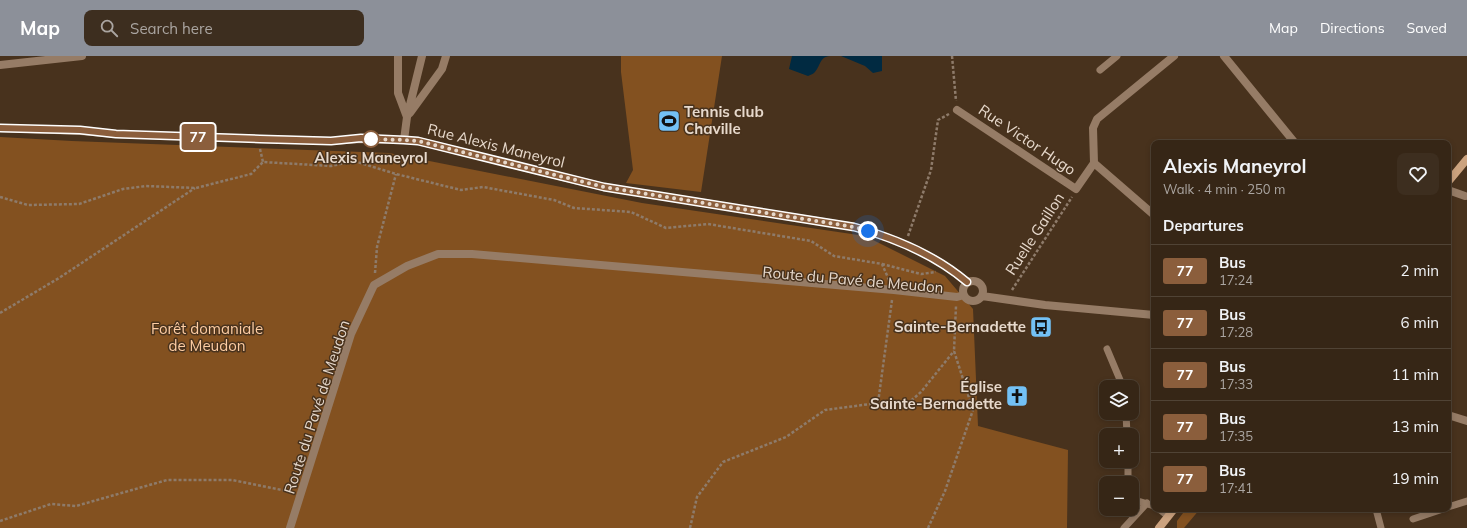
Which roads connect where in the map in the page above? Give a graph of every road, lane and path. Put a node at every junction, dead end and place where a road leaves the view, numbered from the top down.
1 (82, 56) edge
2 (398, 56) edge
3 (422, 56) edge
4 (446, 56) edge
5 (952, 56) edge
6 (1117, 56) edge
7 (1174, 56) edge
8 (1224, 56) edge
9 (0, 65) edge
10 (1100, 70) dead end
11 (956, 110) junction
12 (407, 117) junction
13 (0, 128) edge
14 (404, 140) junction
15 (1293, 140) edge
16 (1467, 159) edge
17 (1094, 163) junction
18 (396, 174) junction
19 (1451, 178) edge
20 (196, 188) junction
21 (1076, 189) junction
22 (1451, 191) edge
23 (1465, 196) dead end
24 (0, 197) edge
25 (1151, 213) edge
26 (904, 244) junction
27 (882, 264) junction
28 (953, 270) junction
29 (967, 282) junction
30 (374, 284) junction
31 (894, 290) junction
32 (1012, 290) dead end
33 (960, 296) junction
34 (982, 296) junction
35 (0, 313) edge
36 (1151, 315) edge
37 (1107, 349) dead end
38 (954, 350) junction
39 (1120, 380) edge
40 (878, 403) junction
41 (1451, 415) edge
42 (1467, 421) edge
43 (300, 494) junction
44 (1139, 501) edge
45 (1467, 501) edge
46 (1150, 504) edge
47 (1451, 506) edge
48 (1163, 512) edge
49 (1171, 512) edge
50 (1377, 512) edge
51 (1434, 512) edge
52 (1168, 516) junction
53 (1413, 519) dead end
54 (0, 521) edge
55 (290, 528) edge
56 (690, 528) edge
57 (928, 528) edge
58 (1124, 528) edge
59 (1159, 528) edge
60 (1381, 528) edge

1 - 9 street
2 - 12 street
3 - 12 street
4 - 12 street
5 - 11 path
6 - 10 lane
7 - 17 street
8 - 15 street
11 - 21 street, Rue Victor Hugo
11 - 26 path
12 - 14 street
13 - 14 street, Rue Alexis Maneyrol
14 - 26 street, Rue Alexis Maneyrol
16 - 19 main road
17 - 21 street, Rue Victor Hugo
17 - 25 street
18 - 20 path
18 - 27 path
18 - 30 path
20 - 24 path
20 - 35 path
21 - 32 path, Ruelle Gaillon
22 - 23 street
26 - 28 street, Rue Alexis Maneyrol
27 - 28 path
27 - 31 path
28 - 29 street, Rue Alexis Maneyrol
29 - 33 street
29 - 34 street
30 - 31 street, Route du Pavé de Meudon
30 - 43 street, Route du Pavé de Meudon
31 - 33 street, Route du Pavé de Meudon
31 - 40 path
33 - 34 street
33 - 38 path
34 - 36 street
37 - 39 lane
38 - 40 path
38 - 57 path
40 - 56 path
41 - 42 street
43 - 54 path
43 - 55 street, Route du Pavé de Meudon
44 - 46 lane
45 - 47 lane
46 - 58 lane
48 - 52 lane
49 - 52 main road
50 - 60 lane
51 - 53 lane
52 - 59 main road

